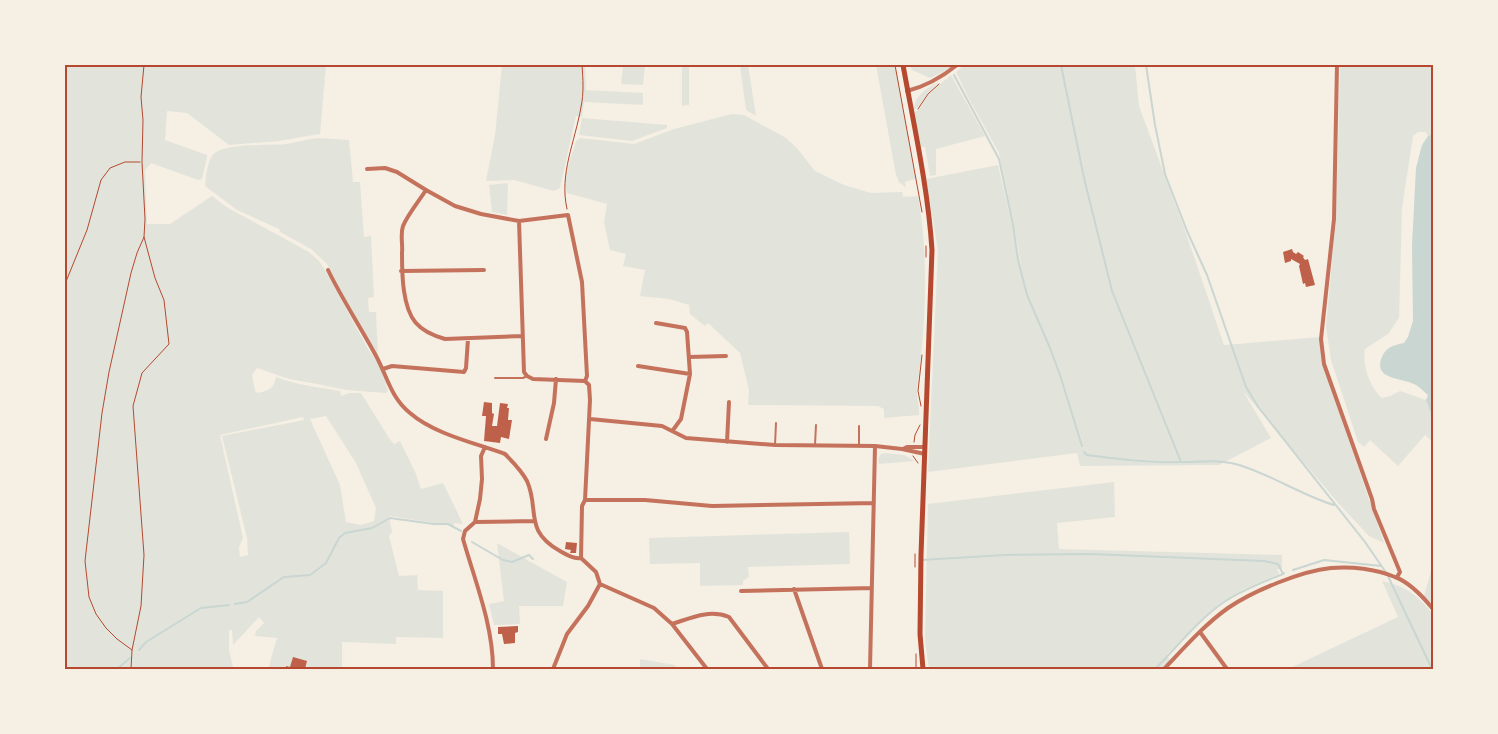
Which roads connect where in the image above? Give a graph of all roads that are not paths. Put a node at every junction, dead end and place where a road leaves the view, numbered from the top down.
1 (903, 65) edge
2 (957, 65) edge
3 (1337, 65) edge
4 (907, 91) junction
5 (367, 169) dead end
6 (426, 190) junction
7 (519, 221) junction
8 (328, 270) dead end
9 (484, 270) dead end
10 (401, 271) junction
11 (656, 323) dead end
12 (522, 336) junction
13 (468, 339) junction
14 (726, 356) dead end
15 (689, 357) junction
16 (638, 366) dead end
17 (383, 369) junction
18 (690, 374) junction
19 (527, 376) junction
20 (495, 378) dead end
21 (556, 379) junction
22 (585, 381) junction
23 (729, 402) dead end
24 (590, 419) junction
25 (776, 423) dead end
26 (816, 424) dead end
27 (859, 426) dead end
28 (673, 430) junction
29 (546, 439) dead end
30 (727, 442) junction
31 (775, 444) junction
32 (816, 445) junction
33 (859, 445) junction
34 (875, 446) junction
35 (485, 447) junction
36 (925, 447) junction
37 (902, 449) junction
38 (925, 454) junction
39 (585, 500) junction
40 (874, 503) junction
41 (534, 521) junction
42 (475, 522) junction
43 (581, 558) junction
44 (1394, 577) junction
45 (600, 584) junction
46 (872, 588) junction
47 (794, 589) junction
48 (741, 591) dead end
49 (1433, 609) edge
50 (672, 624) junction
51 (1200, 632) junction
52 (493, 669) edge
53 (553, 669) edge
54 (707, 669) edge
55 (768, 669) edge
56 (822, 669) edge
57 (870, 669) edge
58 (922, 669) edge
59 (1164, 669) edge
60 (1228, 669) edge

1 - 4 main road
2 - 4 street
3 - 44 street
4 - 36 main road
5 - 6 street
6 - 7 street
6 - 10 street
7 - 12 street
7 - 22 street
8 - 17 street
9 - 10 street
10 - 13 street
11 - 15 street
12 - 13 street
12 - 19 street
13 - 17 street
14 - 15 street
15 - 18 street
16 - 18 street
17 - 35 street
18 - 28 street
19 - 20 lane
19 - 21 street
21 - 22 street
21 - 29 street
22 - 24 street
23 - 30 street
24 - 28 street
24 - 39 street
25 - 31 lane
26 - 32 lane
27 - 33 lane
28 - 30 street
30 - 31 street
31 - 32 street
32 - 33 street
33 - 34 street
34 - 37 street
34 - 40 street
35 - 41 street
35 - 42 street
36 - 37 street
36 - 38 main road
37 - 38 street
38 - 58 main road
39 - 40 street
39 - 43 street
40 - 46 street
41 - 42 street
41 - 43 street
42 - 52 street
43 - 45 street
44 - 49 street
44 - 51 street
45 - 50 street
45 - 53 street
46 - 47 street
46 - 57 street
47 - 48 street
47 - 56 street
50 - 54 street
50 - 55 street
51 - 59 street
51 - 60 street

